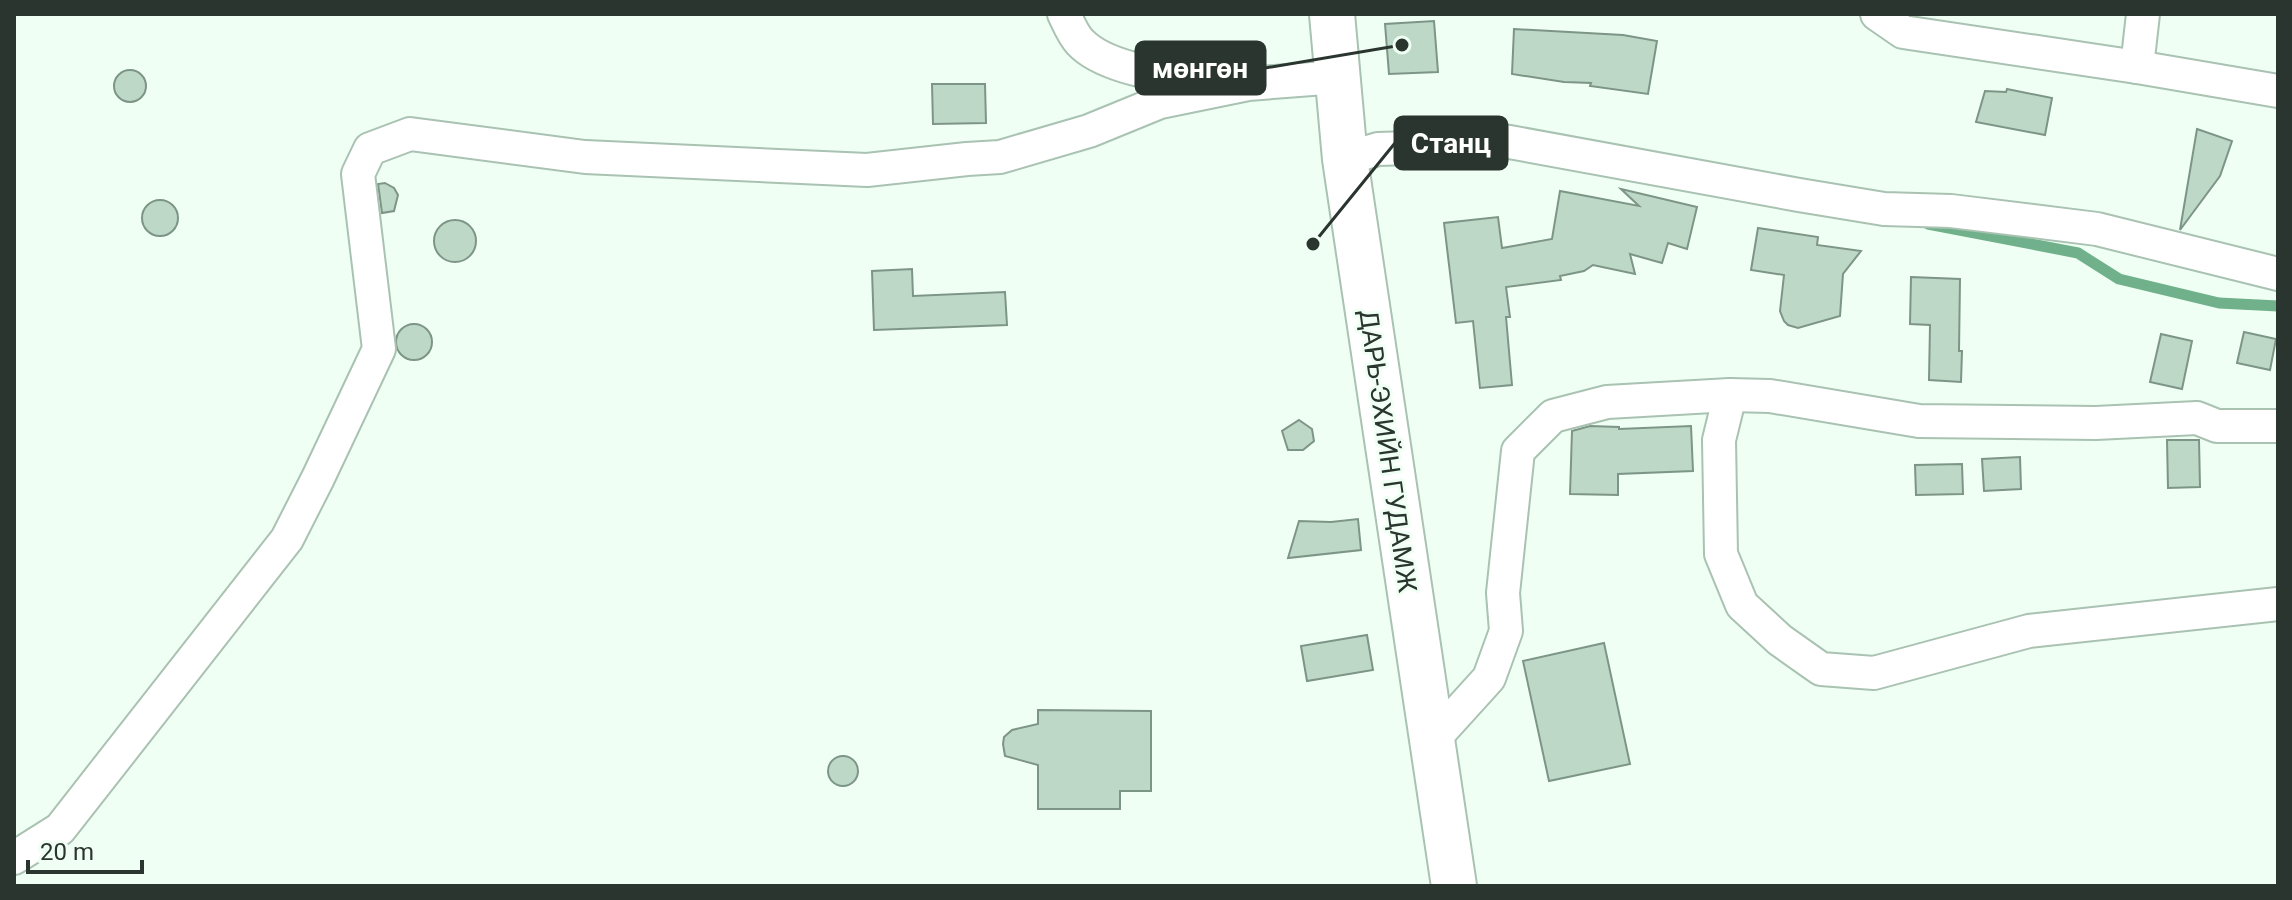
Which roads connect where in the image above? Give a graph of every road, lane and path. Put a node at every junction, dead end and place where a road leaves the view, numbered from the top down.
1 (1064, 14) edge
2 (1332, 14) edge
3 (1877, 14) edge
4 (2143, 14) edge
5 (2137, 67) junction
6 (1338, 77) junction
7 (1248, 84) junction
8 (2278, 91) edge
9 (1345, 159) junction
10 (2278, 274) edge
11 (1730, 395) junction
12 (2278, 426) edge
13 (2278, 604) edge
14 (1431, 742) junction
15 (14, 858) edge
16 (1454, 886) edge

1 - 7 street
2 - 6 main road, ДАРЬ-ЭХИЙН ГУДАМЖ
3 - 5 street
4 - 5 street
5 - 8 street
6 - 7 street
6 - 9 main road, ДАРЬ-ЭХИЙН ГУДАМЖ
7 - 15 street
9 - 10 street
9 - 14 main road, ДАРЬ-ЭХИЙН ГУДАМЖ
11 - 12 street
11 - 13 street
11 - 14 street
14 - 16 main road, ДАРЬ-ЭХИЙН ГУДАМЖ

